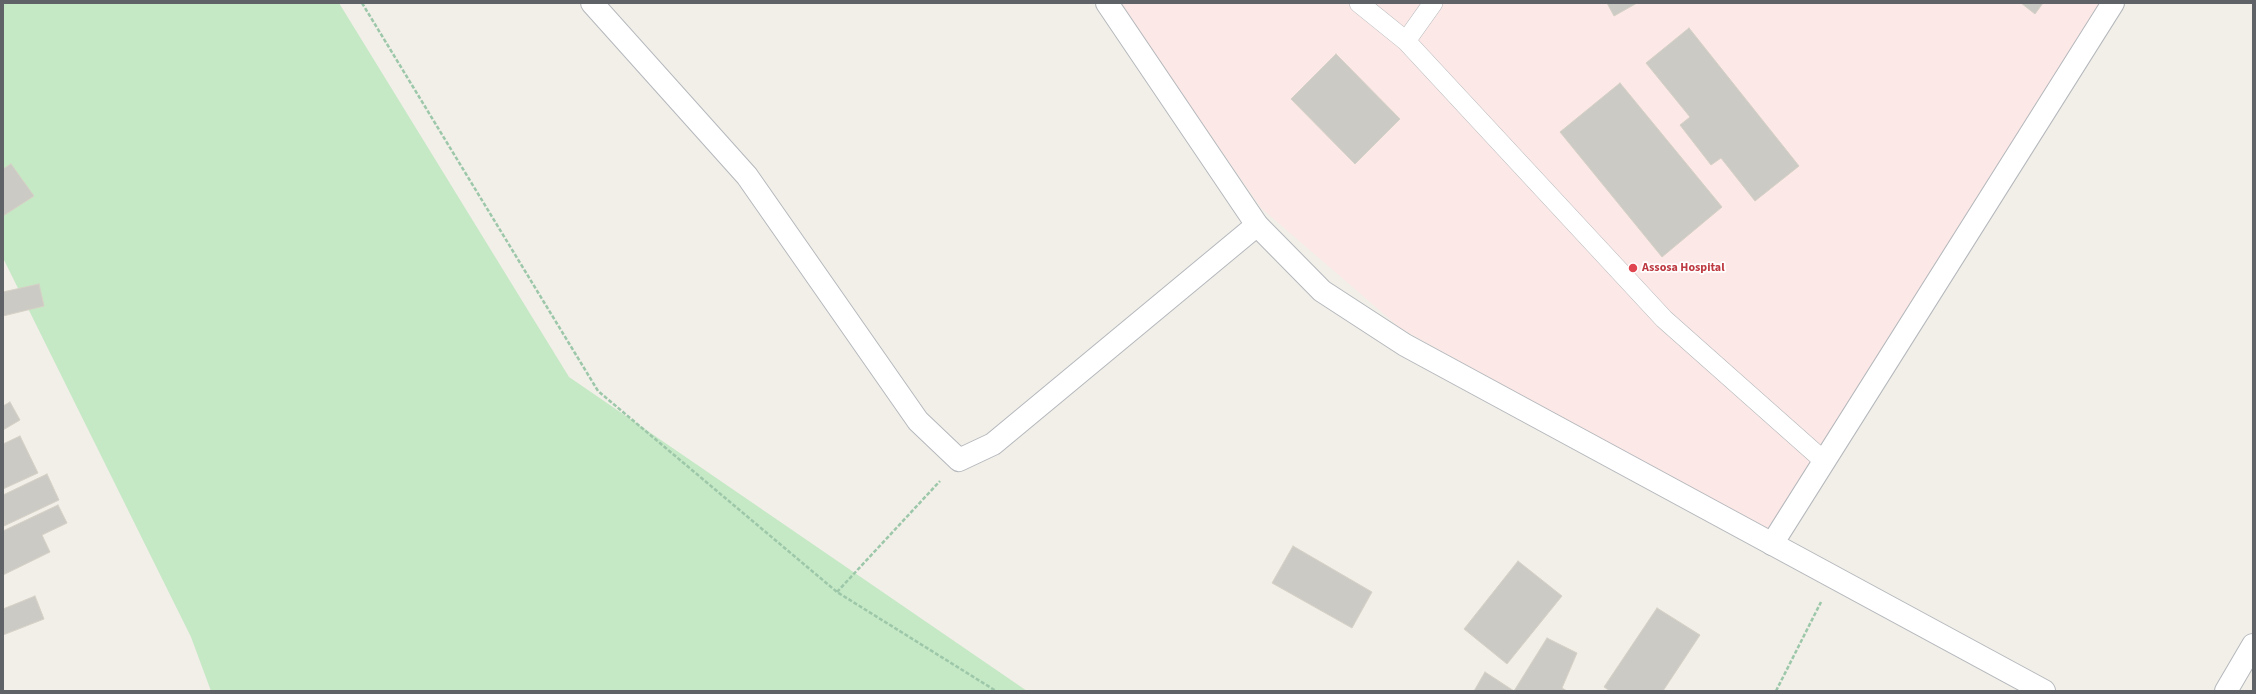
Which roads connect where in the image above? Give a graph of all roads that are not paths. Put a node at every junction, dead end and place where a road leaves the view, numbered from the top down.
1 (592, 3) edge
2 (1106, 3) edge
3 (1359, 3) edge
4 (1433, 3) edge
5 (2113, 3) edge
6 (1406, 40) junction
7 (1256, 225) junction
8 (1824, 461) junction
9 (1772, 544) junction
10 (2253, 645) edge
11 (2043, 691) edge
12 (2226, 691) edge

1 - 7 street
2 - 7 street
3 - 6 lane
4 - 6 lane
5 - 8 street
6 - 8 lane
7 - 9 street
8 - 9 street
9 - 11 street
10 - 12 street

